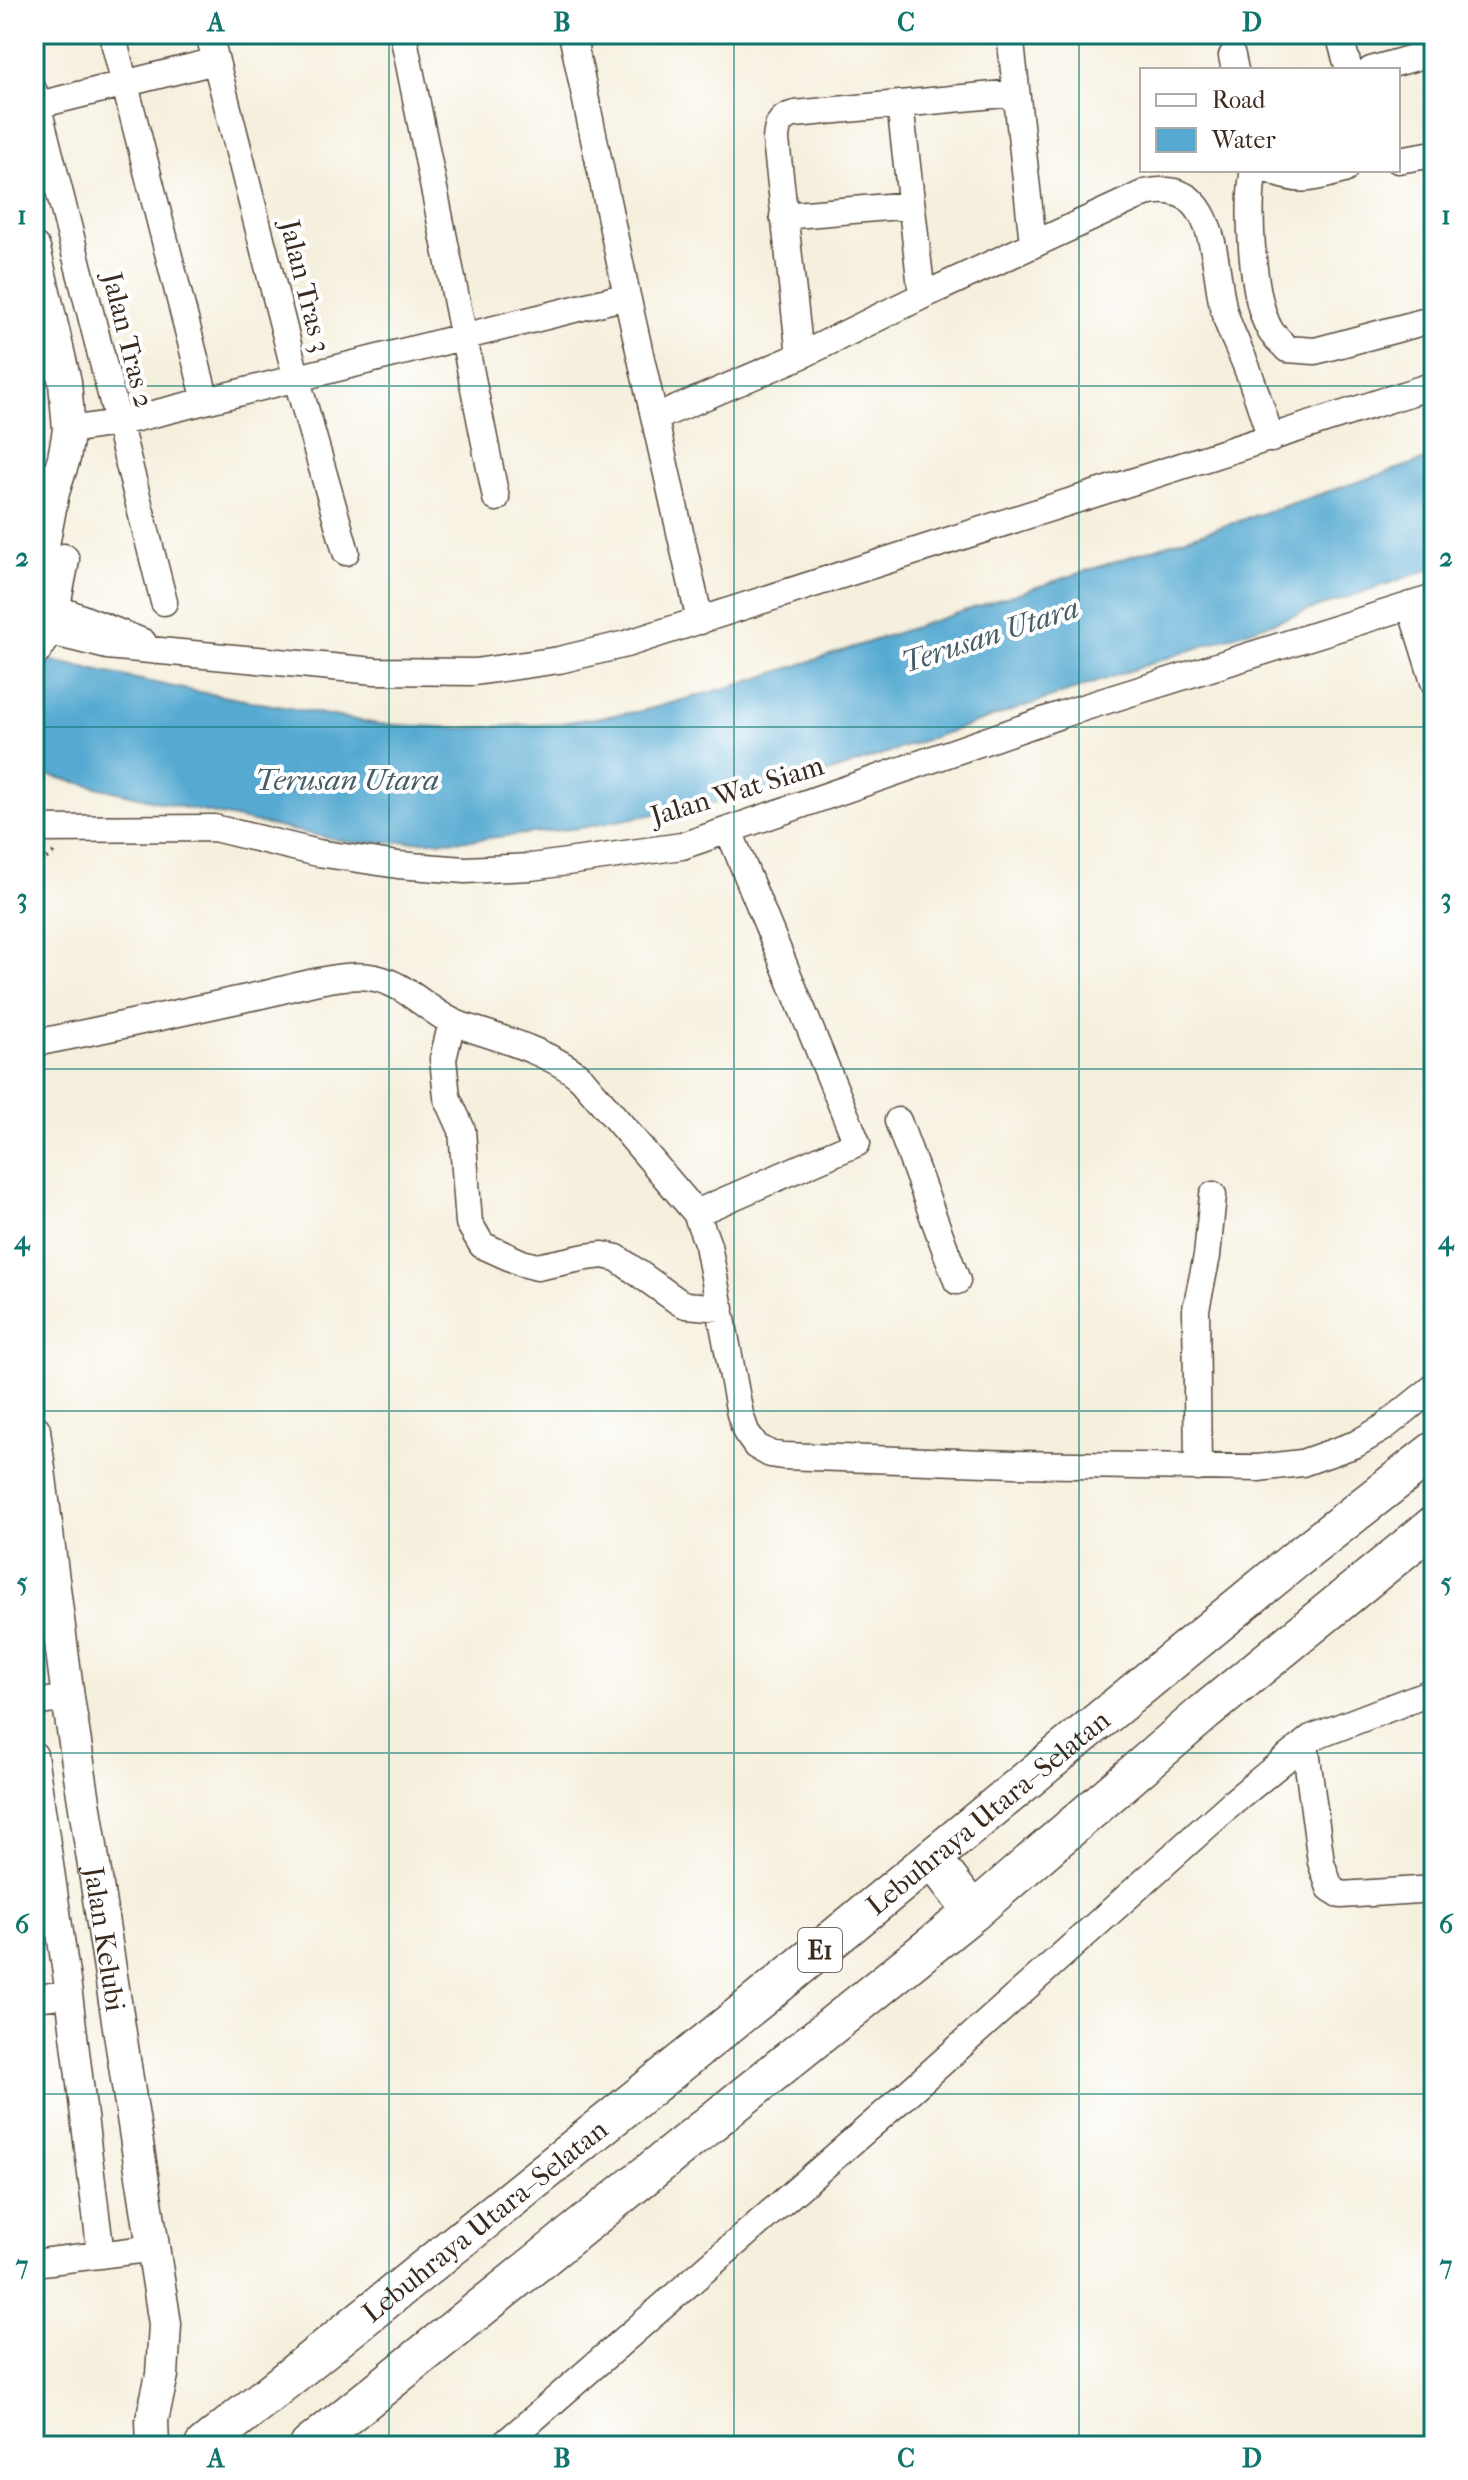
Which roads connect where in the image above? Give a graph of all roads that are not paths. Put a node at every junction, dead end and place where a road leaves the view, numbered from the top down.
1 (112, 34) edge
2 (209, 34) edge
3 (403, 34) edge
4 (572, 34) edge
5 (1010, 34) edge
6 (1339, 34) edge
7 (1434, 52) edge
8 (216, 61) junction
9 (1348, 68) edge
10 (1378, 68) edge
11 (124, 82) junction
12 (1015, 93) junction
13 (35, 101) edge
14 (900, 104) junction
15 (1434, 154) edge
16 (1400, 160) edge
17 (1254, 172) edge
18 (1274, 172) edge
19 (1337, 172) edge
20 (911, 205) junction
21 (783, 216) junction
22 (1033, 243) junction
23 (35, 256) edge
24 (627, 296) junction
25 (922, 296) junction
26 (1434, 319) edge
27 (465, 337) junction
28 (800, 356) junction
29 (297, 380) junction
30 (1434, 385) edge
31 (206, 401) junction
32 (655, 418) junction
33 (117, 423) junction
34 (1271, 439) junction
35 (66, 444) junction
36 (496, 498) dead end
37 (346, 552) dead end
38 (164, 602) dead end
39 (1422, 602) edge
40 (40, 619) edge
41 (700, 621) junction
42 (1434, 682) edge
43 (34, 829) edge
44 (729, 831) junction
45 (452, 1022) junction
46 (34, 1043) edge
47 (898, 1121) dead end
48 (1213, 1195) dead end
49 (696, 1213) junction
50 (957, 1281) dead end
51 (721, 1308) junction
52 (1434, 1387) edge
53 (34, 1430) edge
54 (1434, 1451) edge
55 (1198, 1468) junction
56 (1434, 1525) edge
57 (1434, 1691) edge
58 (68, 1698) junction
59 (34, 1703) edge
60 (1305, 1743) junction
61 (34, 1755) edge
62 (932, 1858) junction
63 (1434, 1889) edge
64 (973, 1912) junction
65 (69, 1994) junction
66 (34, 1998) edge
67 (155, 2248) junction
68 (101, 2255) junction
69 (34, 2263) edge
70 (153, 2446) edge
71 (204, 2446) edge
72 (309, 2446) edge
73 (502, 2446) edge

1 - 11 street
2 - 8 street, Jalan Tras 3
3 - 27 street
4 - 24 street
5 - 12 street
6 - 9 street
7 - 10 street
8 - 11 street
8 - 29 street, Jalan Tras 3
11 - 13 street
11 - 31 street
12 - 14 street
12 - 22 street
13 - 33 street, Jalan Tras 2
14 - 20 street
14 - 21 street
15 - 16 street
17 - 26 street
18 - 19 street
20 - 21 street
20 - 25 street
21 - 28 street
22 - 25 street
22 - 34 street
23 - 35 main road
24 - 27 street
24 - 32 street
25 - 28 street
27 - 29 street
27 - 36 street
28 - 32 street
29 - 31 street
29 - 37 street, Jalan Tras 3
30 - 34 street
31 - 33 street
32 - 41 street
33 - 35 street
33 - 38 street, Jalan Tras 2
34 - 41 street
35 - 40 main road
39 - 42 street
39 - 44 street, Jalan Wat Siam
40 - 41 street
43 - 44 street, Jalan Wat Siam
44 - 49 street
45 - 46 street
45 - 49 street
45 - 51 street
47 - 50 street
48 - 55 street
49 - 51 street
51 - 55 street
52 - 55 street
53 - 58 main road, Jalan Kelubi
54 - 62 highway, Lebuhraya Utara–Selatan / E1
56 - 64 highway, E1
57 - 60 street
58 - 59 street
58 - 67 main road, Jalan Kelubi
60 - 63 street
60 - 73 street
61 - 65 street
62 - 64 highway
62 - 71 highway, Lebuhraya Utara–Selatan / E1
64 - 72 highway, E1
65 - 66 street
65 - 68 street
67 - 68 street
67 - 70 main road, Jalan Kelubi
68 - 69 street

